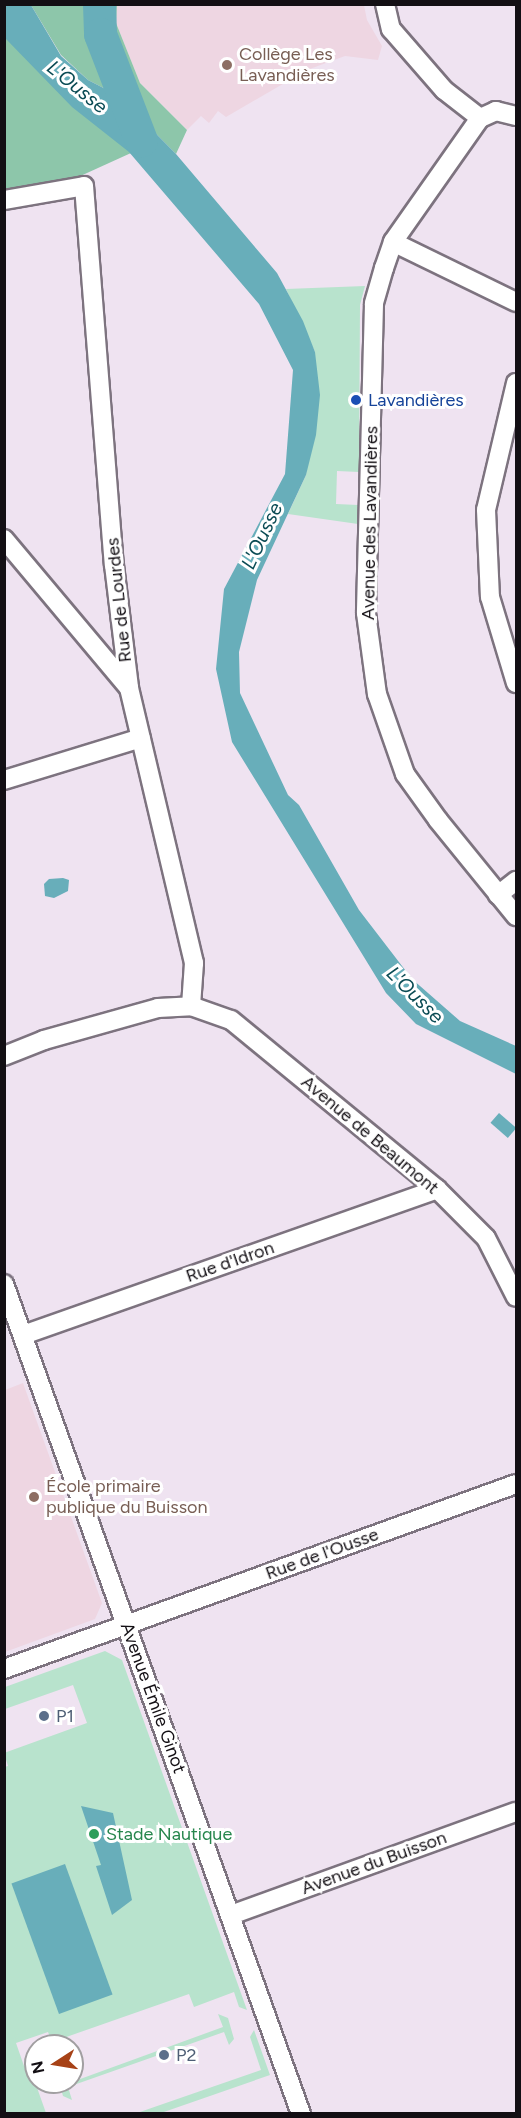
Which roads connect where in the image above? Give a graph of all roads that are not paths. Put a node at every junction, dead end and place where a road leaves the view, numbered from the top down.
1 (385, 4) edge
2 (516, 116) edge
3 (480, 118) junction
4 (4, 200) edge
5 (393, 242) junction
6 (516, 302) edge
7 (516, 383) edge
8 (4, 539) edge
9 (516, 683) edge
10 (129, 688) junction
11 (141, 738) junction
12 (4, 780) edge
13 (516, 881) edge
14 (498, 895) junction
15 (516, 916) edge
16 (191, 1006) junction
17 (4, 1056) edge
18 (437, 1189) junction
19 (4, 1284) edge
20 (516, 1297) edge
21 (23, 1335) junction
22 (516, 1484) edge
23 (127, 1625) junction
24 (4, 1668) edge
25 (516, 1812) edge
26 (231, 1915) junction
27 (300, 2114) edge

1 - 3 street
2 - 3 street
3 - 5 street, Avenue des Lavandières
4 - 10 street, Rue de Lourdes
5 - 6 street
5 - 14 street, Avenue des Lavandières
7 - 9 street
8 - 10 street
10 - 11 street, Rue de Lourdes
11 - 12 street
11 - 16 street, Rue de Lourdes
13 - 14 street
14 - 15 street, Avenue des Lavandières
16 - 17 street
16 - 18 street, Avenue de Beaumont
18 - 20 street, Avenue de Beaumont
18 - 21 street, Rue d'Idron
19 - 21 street, Avenue Émile Ginot
21 - 23 street, Avenue Émile Ginot
22 - 23 street, Rue de l'Ousse
23 - 24 street, Rue de l'Ousse
23 - 26 street, Avenue Émile Ginot
25 - 26 street, Avenue du Buisson
26 - 27 street, Avenue Émile Ginot

